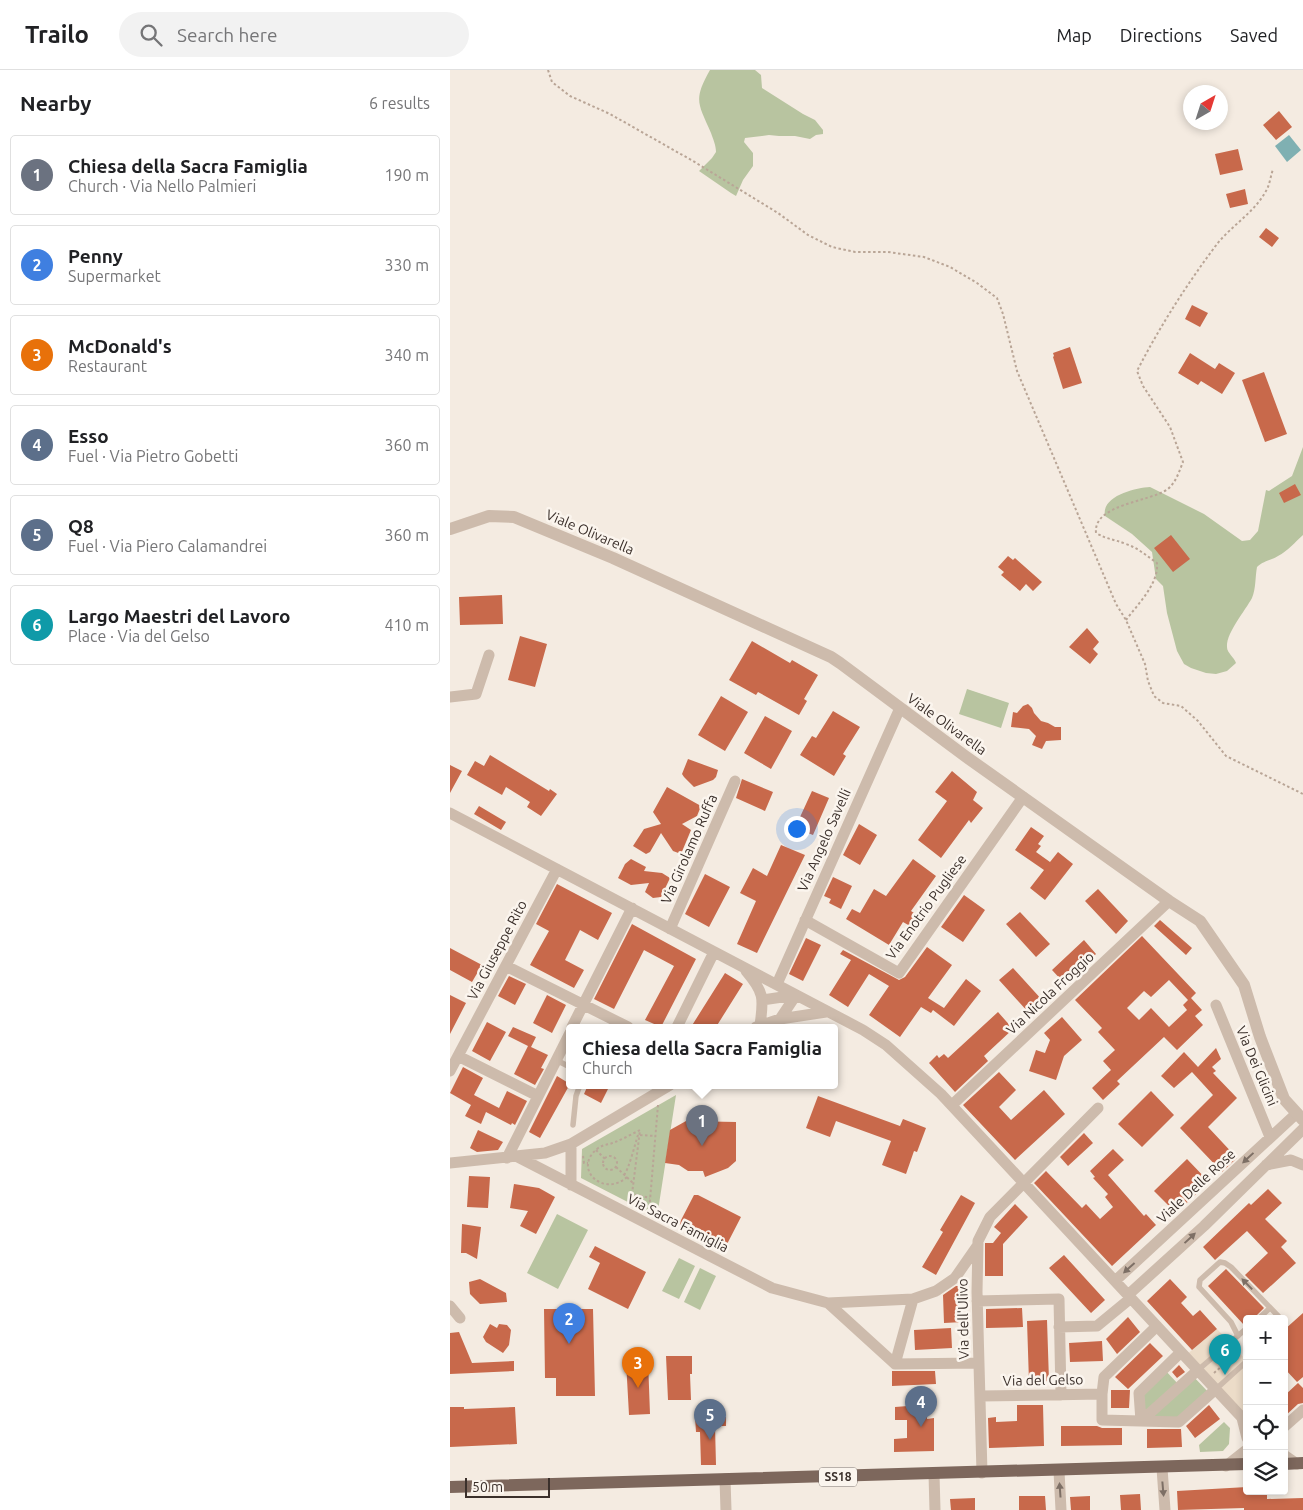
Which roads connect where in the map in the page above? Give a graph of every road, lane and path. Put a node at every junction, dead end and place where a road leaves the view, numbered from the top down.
1 (548, 70) edge
2 (1273, 169) dead end
3 (450, 529) edge
4 (1126, 620) junction
5 (489, 655) dead end
6 (450, 697) edge
7 (900, 708) junction
8 (735, 780) dead end
9 (1303, 794) edge
10 (1023, 797) junction
11 (450, 813) edge
12 (557, 869) junction
13 (1169, 902) junction
14 (632, 908) junction
15 (805, 920) junction
16 (670, 929) junction
17 (714, 952) junction
18 (506, 966) junction
19 (741, 966) junction
20 (776, 984) junction
21 (796, 995) junction
22 (762, 1000) junction
23 (584, 1004) junction
24 (1216, 1005) dead end
25 (826, 1012) junction
26 (780, 1019) junction
27 (574, 1024) edge
28 (622, 1024) edge
29 (678, 1024) edge
30 (758, 1024) edge
31 (764, 1024) edge
32 (566, 1041) edge
33 (458, 1056) junction
34 (556, 1060) junction
35 (566, 1065) edge
36 (450, 1071) edge
37 (579, 1089) edge
38 (664, 1089) edge
39 (659, 1092) junction
40 (538, 1096) junction
41 (952, 1105) junction
42 (1098, 1108) dead end
43 (1300, 1117) edge
44 (573, 1125) dead end
45 (1303, 1129) edge
46 (640, 1130) junction
47 (639, 1135) junction
48 (655, 1136) junction
49 (1270, 1137) junction
50 (572, 1144) junction
51 (595, 1150) junction
52 (512, 1157) junction
53 (605, 1159) junction
54 (584, 1162) dead end
55 (450, 1163) edge
56 (588, 1163) junction
57 (1266, 1165) junction
58 (1303, 1165) edge
59 (616, 1167) junction
60 (624, 1175) junction
61 (627, 1177) junction
62 (1023, 1182) junction
63 (634, 1183) junction
64 (571, 1185) junction
65 (650, 1198) junction
66 (648, 1225) junction
67 (978, 1245) junction
68 (1115, 1281) junction
69 (1130, 1297) junction
70 (913, 1299) junction
71 (977, 1301) junction
72 (828, 1303) junction
73 (450, 1306) edge
74 (1270, 1308) junction
75 (1262, 1315) edge
76 (1277, 1315) edge
77 (460, 1318) dead end
78 (1157, 1326) junction
79 (1059, 1327) junction
80 (1243, 1332) edge
81 (1238, 1336) junction
82 (1181, 1352) junction
83 (1238, 1352) dead end
84 (979, 1363) junction
85 (895, 1364) junction
86 (1243, 1365) edge
87 (1198, 1370) junction
88 (1207, 1380) junction
89 (1216, 1389) junction
90 (1102, 1394) junction
91 (1061, 1395) junction
92 (980, 1396) junction
93 (1303, 1410) edge
94 (1243, 1419) edge
95 (1142, 1421) junction
96 (1288, 1423) edge
97 (1243, 1457) edge
98 (1162, 1468) junction
99 (1058, 1471) junction
100 (982, 1473) junction
101 (934, 1474) junction
102 (726, 1480) junction
103 (450, 1487) edge
104 (726, 1510) edge
105 (935, 1510) edge
106 (1061, 1510) edge
107 (1165, 1510) edge

1 - 4 path
2 - 4 path
3 - 7 street, Viale Olivarella
4 - 9 path
5 - 6 street
7 - 10 street, Viale Olivarella
7 - 15 street, Via Angelo Savelli
8 - 16 street, Via Girolamo Ruffa
10 - 13 street, Viale Olivarella
10 - 15 street, Via Enotrio Pugliese
11 - 12 street
12 - 14 street
12 - 18 street, Via Giuseppe Rito
13 - 41 street, Via Nicola Froggio
13 - 43 street, Viale Olivarella
14 - 16 street
14 - 23 street
15 - 20 street, Via Angelo Savelli
16 - 17 street
17 - 19 street
17 - 29 street
18 - 23 street
18 - 33 street, Via Giuseppe Rito
19 - 20 street
19 - 22 street
20 - 21 street
21 - 22 street
21 - 25 street
21 - 26 street
22 - 30 street
23 - 27 street
23 - 28 street
24 - 49 street, Via Dei Glicini
25 - 26 street
25 - 41 street
26 - 31 street
32 - 34 street
33 - 36 street, Via Giuseppe Rito
33 - 40 street
34 - 35 lane
34 - 40 street
37 - 44 lane
38 - 39 street
39 - 48 path
39 - 50 street
40 - 52 street
41 - 62 street
42 - 62 street, Via dell'Ulivo
43 - 49 street, Viale Delle Rose
45 - 57 street
46 - 47 path
46 - 51 path
46 - 60 path
47 - 48 path
47 - 63 path
48 - 65 path
49 -> 68 street, Viale Delle Rose
50 - 52 street
50 - 64 street
51 - 53 path
51 - 56 path
52 - 55 street
52 - 64 street, Via Sacra Famiglia
53 - 59 path
53 - 59 path
54 - 56 path
56 - 61 path
57 - 58 street
69 -> 57 street
59 - 60 path
60 - 61 path
61 - 63 path
62 - 67 street, Via dell'Ulivo
62 - 68 street
63 - 65 path
64 - 66 street, Via Sacra Famiglia
65 - 66 path
66 - 72 street, Via Sacra Famiglia
67 - 70 street, Via Sacra Famiglia
67 - 71 street, Via dell'Ulivo
68 - 69 street
69 - 78 street
69 - 79 street
70 - 72 street, Via Sacra Famiglia
70 - 85 street
71 - 79 street
71 - 84 street, Via dell'Ulivo
72 - 85 street, Via Sacra Famiglia
73 - 77 street
74 - 75 lane
74 - 76 lane
74 -> 81 lane
78 - 82 street
78 - 90 street
79 - 91 street
80 - 81 lane
81 - 87 lane
82 - 87 street
82 - 95 street
83 - 88 path
84 - 85 street
84 - 92 street, Via dell'Ulivo
86 - 89 lane
87 - 88 street
87 - 95 street
88 - 89 street
89 - 94 street
89 - 95 street, Via del Gelso
90 - 91 street, Via del Gelso
90 - 95 street, Via del Gelso
91 - 92 street, Via del Gelso
92 - 100 street, Via dell'Ulivo
93 - 96 street
97 - 98 main road, SS18
98 - 99 main road, SS18
98 -> 107 street
99 - 100 main road, SS18
106 -> 99 street
100 - 101 main road, SS18
101 - 102 main road, SS18
101 - 105 street
102 - 103 main road, SS18
102 - 104 street

